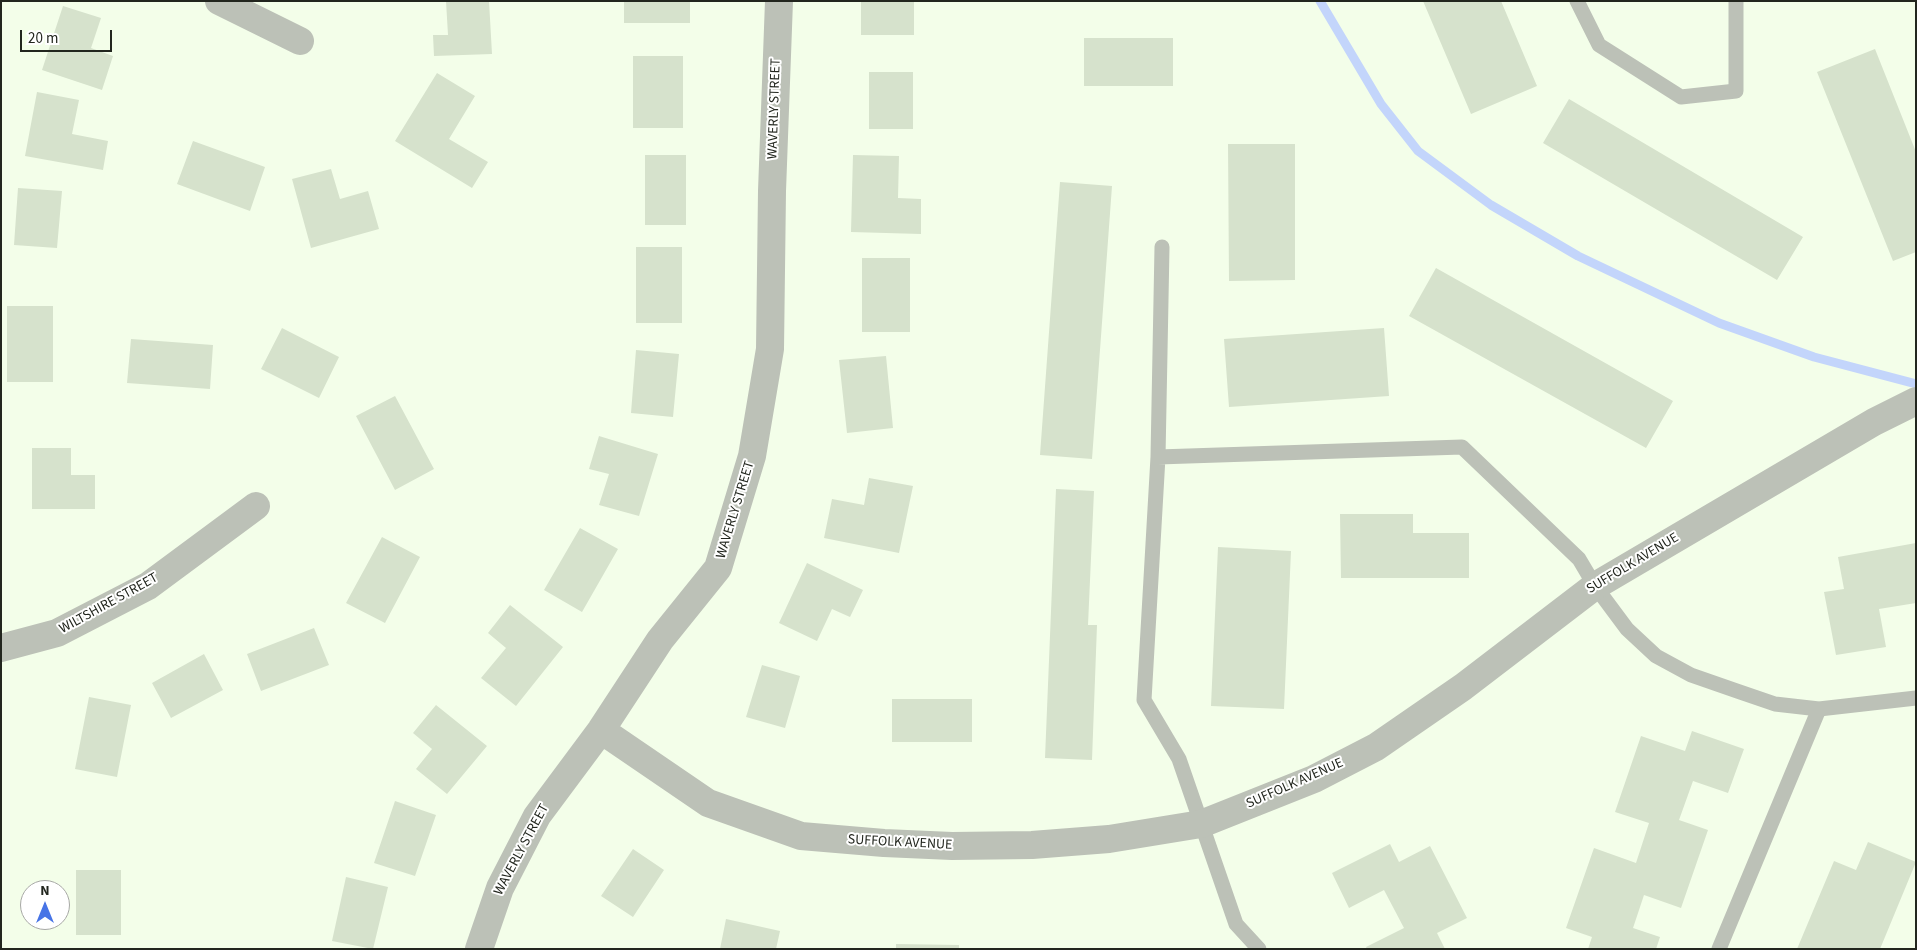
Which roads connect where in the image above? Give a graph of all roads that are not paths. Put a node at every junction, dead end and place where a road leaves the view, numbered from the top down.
1 (219, 1) edge
2 (779, 1) edge
3 (1578, 1) edge
4 (1736, 1) edge
5 (300, 41) dead end
6 (1162, 247) dead end
7 (1916, 401) edge
8 (1158, 457) junction
9 (256, 506) dead end
10 (1595, 586) junction
11 (1, 648) edge
12 (1916, 698) edge
13 (1819, 709) junction
14 (601, 730) junction
15 (1200, 824) junction
16 (480, 949) edge
17 (1259, 949) edge
18 (1719, 949) edge

1 - 5 street
2 - 14 street, WAVERLY STREET
3 - 4 lane
6 - 8 lane
7 - 10 street, SUFFOLK AVENUE
8 - 10 lane
8 - 15 lane
9 - 11 street, WILTSHIRE STREET
10 - 13 lane
10 - 15 street, SUFFOLK AVENUE
12 - 13 lane
13 - 18 lane
14 - 15 street, SUFFOLK AVENUE
14 - 16 street, WAVERLY STREET
15 - 17 lane

